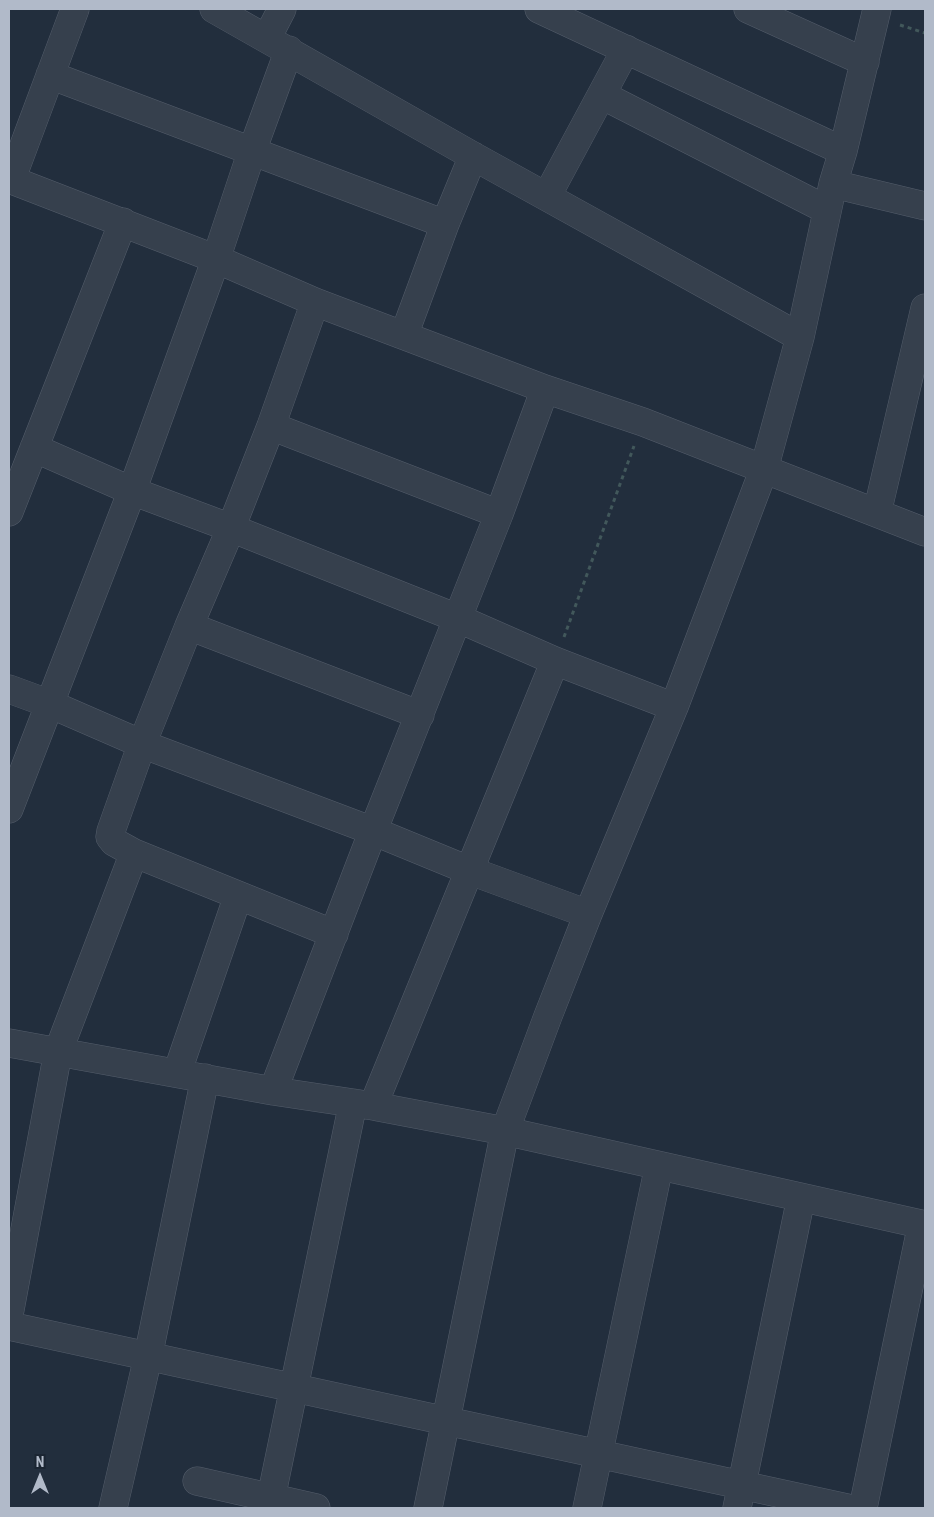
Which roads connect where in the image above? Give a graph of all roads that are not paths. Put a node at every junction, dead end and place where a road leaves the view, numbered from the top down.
1 (75, 9) edge
2 (214, 9) edge
3 (282, 9) edge
4 (539, 9) edge
5 (748, 9) edge
6 (877, 9) edge
7 (278, 44) junction
8 (626, 50) junction
9 (865, 62) junction
10 (50, 76) junction
11 (602, 95) junction
12 (252, 151) junction
13 (843, 151) junction
14 (473, 156) junction
15 (10, 179) edge
16 (548, 196) junction
17 (830, 197) junction
18 (925, 206) edge
19 (123, 222) junction
20 (445, 224) junction
21 (216, 259) junction
22 (315, 302) junction
23 (925, 314) edge
24 (404, 335) junction
25 (800, 336) junction
26 (545, 389) junction
27 (271, 426) junction
28 (34, 448) junction
29 (764, 469) junction
30 (132, 491) junction
31 (9, 512) edge
32 (877, 513) junction
33 (499, 514) junction
34 (232, 528) junction
35 (925, 532) edge
36 (457, 618) junction
37 (189, 626) junction
38 (555, 661) junction
39 (9, 688) edge
40 (50, 704) junction
41 (674, 708) junction
42 (420, 715) junction
43 (142, 744) junction
44 (9, 809) edge
45 (373, 830) junction
46 (134, 853) junction
47 (468, 870) junction
48 (238, 896) junction
49 (588, 914) junction
50 (334, 934) junction
51 (9, 1043) edge
52 (58, 1052) junction
53 (177, 1073) junction
54 (205, 1078) junction
55 (273, 1091) junction
56 (363, 1104) junction
57 (505, 1131) junction
58 (658, 1166) junction
59 (800, 1198) junction
60 (924, 1225) edge
61 (9, 1315) edge
62 (9, 1326) edge
63 (148, 1356) junction
64 (295, 1388) junction
65 (447, 1421) junction
66 (599, 1454) junction
67 (197, 1481) dead end
68 (739, 1497) edge
69 (271, 1498) junction
70 (238, 1499) edge
71 (113, 1508) edge
72 (316, 1508) edge
73 (428, 1508) edge
74 (587, 1508) edge
75 (847, 1508) edge
76 (863, 1508) edge

1 - 10 street
2 - 7 street
3 - 7 street
4 - 8 street
5 - 9 street
6 - 9 street
7 - 12 street
7 - 14 street
8 - 11 street
8 - 13 street
9 - 13 street
10 - 12 street
10 - 15 street
11 - 16 street
11 - 17 street
12 - 20 street
12 - 21 street
13 - 17 street
14 - 16 street
14 - 20 street
15 - 19 street
16 - 25 street
17 - 18 street
17 - 25 street
19 - 21 street
19 - 28 street
20 - 24 street
21 - 22 street
21 - 30 street
22 - 24 street
22 - 27 street
23 - 32 street
24 - 26 street
25 - 29 street
26 - 29 street
26 - 33 street
27 - 33 street
27 - 34 street
28 - 30 street
28 - 31 street
29 - 32 street
29 - 41 street
30 - 34 street
30 - 40 street
32 - 35 street
33 - 36 street
34 - 36 street
34 - 37 street
36 - 38 street
36 - 42 street
37 - 42 street
37 - 43 street
38 - 41 street
38 - 47 street
39 - 40 street
40 - 43 street
40 - 44 street
41 - 49 street
42 - 45 street
43 - 45 street
43 - 46 street
45 - 47 street
45 - 50 street
46 - 48 street
46 - 52 street
47 - 49 street
47 - 56 street
48 - 50 street
48 - 53 street
49 - 57 street
50 - 55 street
51 - 52 street
52 - 53 street
52 - 61 street
53 - 54 street
54 - 55 street
54 - 63 street
55 - 56 street
56 - 57 street
56 - 64 street
57 - 58 street
57 - 65 street
58 - 59 street
58 - 66 street
59 - 60 street
59 - 68 street
60 - 76 street
62 - 63 street
63 - 64 street
63 - 71 street
64 - 65 street
64 - 69 street
65 - 66 street
65 - 73 street
66 - 68 street
66 - 74 street
67 - 70 street
68 - 75 street
69 - 70 street
69 - 72 street

